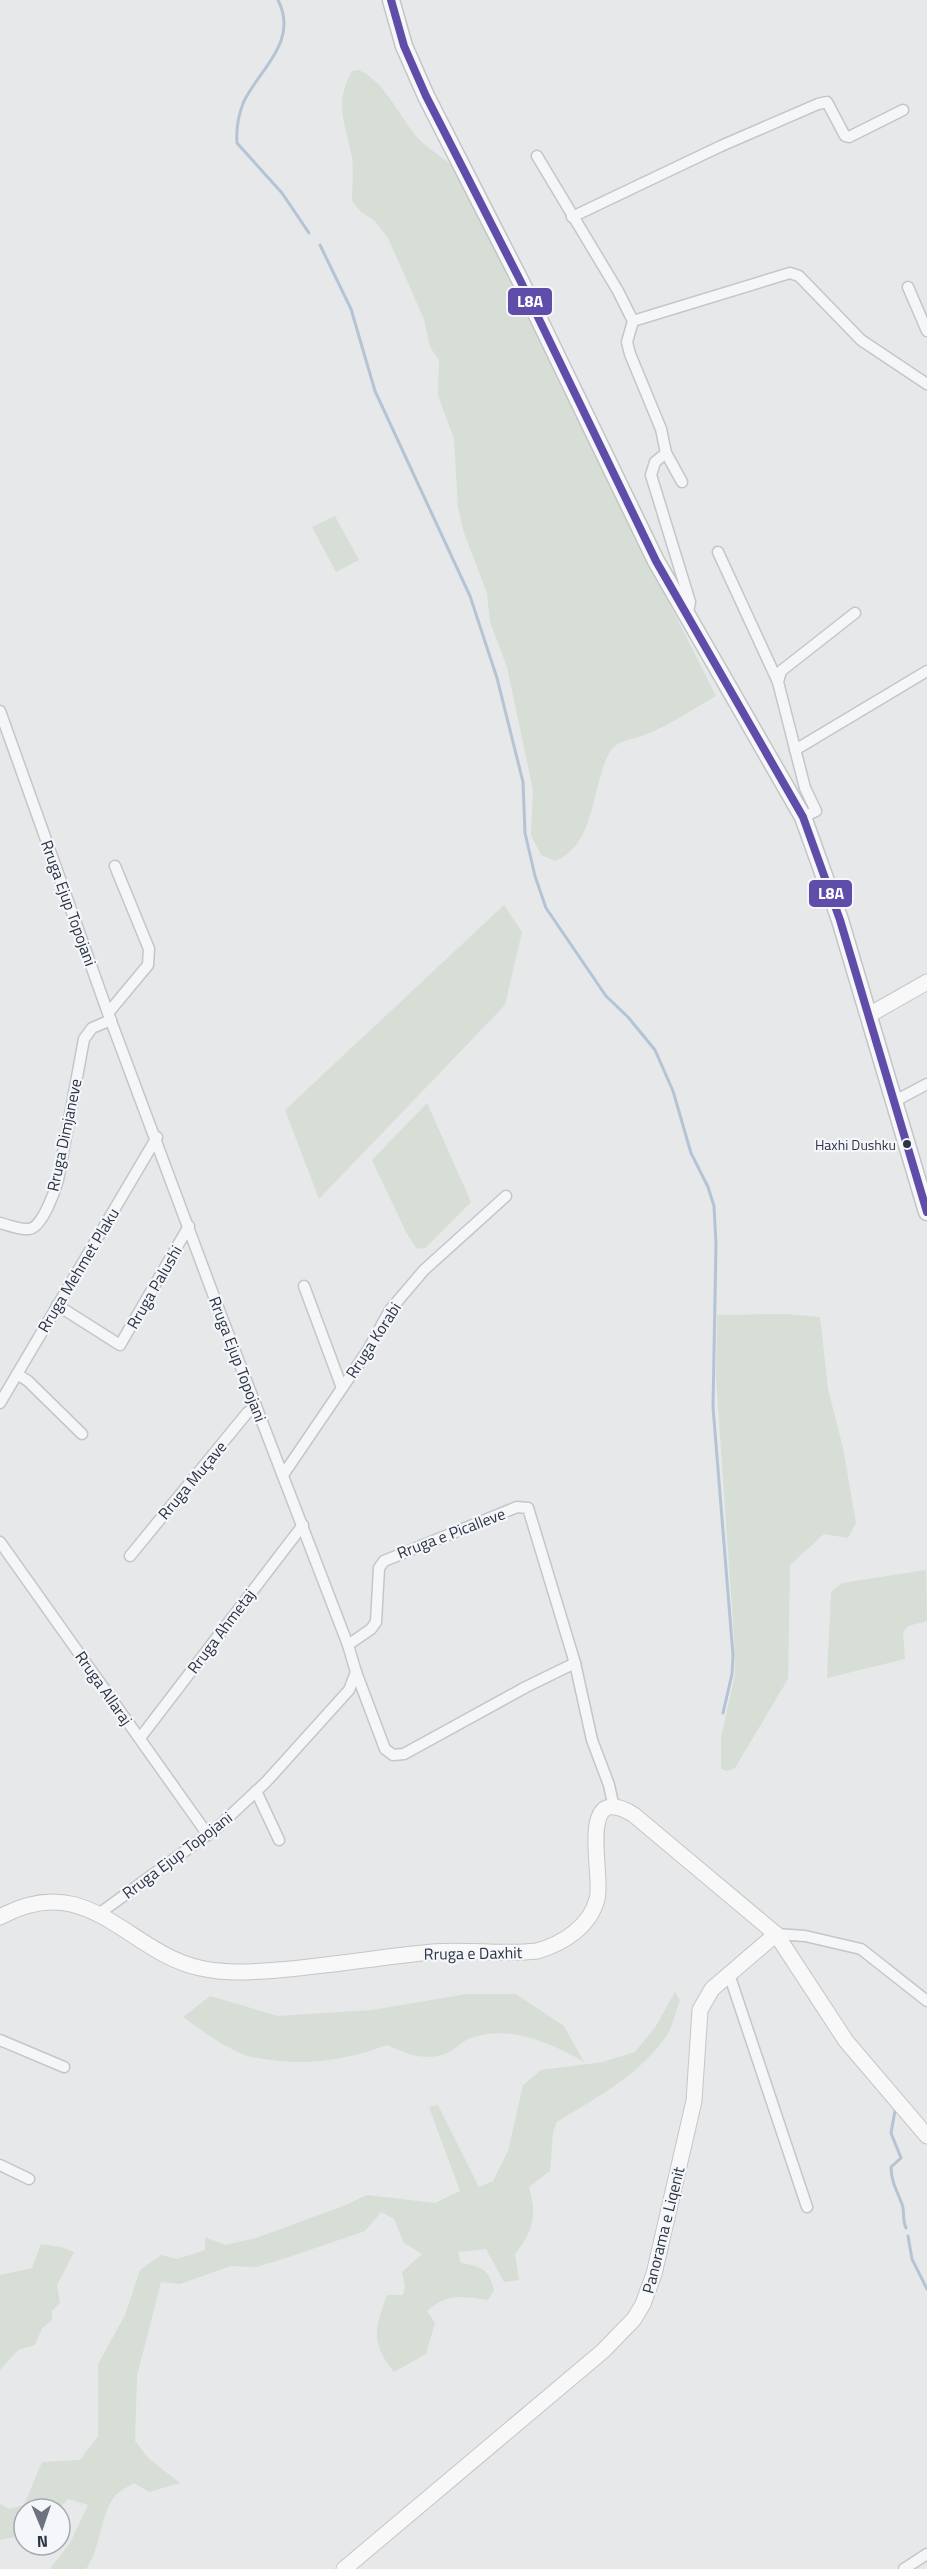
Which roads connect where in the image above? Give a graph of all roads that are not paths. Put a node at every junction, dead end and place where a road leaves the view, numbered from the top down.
1 (391, 0) edge
2 (903, 110) dead end
3 (537, 156) dead end
4 (572, 217) junction
5 (908, 287) dead end
6 (633, 321) junction
7 (927, 331) edge
8 (927, 384) edge
9 (666, 453) junction
10 (682, 482) dead end
11 (718, 552) dead end
12 (855, 613) dead end
13 (687, 616) junction
14 (927, 671) edge
15 (778, 682) junction
16 (0, 711) edge
17 (795, 750) junction
18 (803, 817) junction
19 (115, 866) dead end
20 (927, 982) edge
21 (869, 1015) junction
22 (110, 1017) junction
23 (927, 1084) edge
24 (895, 1101) junction
25 (156, 1137) junction
26 (506, 1196) dead end
27 (927, 1212) edge
28 (0, 1223) edge
29 (189, 1226) junction
30 (304, 1286) dead end
31 (57, 1305) junction
32 (17, 1374) junction
33 (342, 1388) junction
34 (0, 1403) edge
35 (256, 1406) junction
36 (82, 1434) dead end
37 (283, 1475) junction
38 (303, 1524) junction
39 (0, 1542) edge
40 (130, 1556) dead end
41 (348, 1645) junction
42 (575, 1663) junction
43 (356, 1672) junction
44 (140, 1738) junction
45 (256, 1791) junction
46 (614, 1808) junction
47 (208, 1835) junction
48 (279, 1840) dead end
49 (100, 1913) junction
50 (0, 1917) edge
51 (776, 1934) junction
52 (729, 1974) junction
53 (927, 2001) edge
54 (0, 2040) edge
55 (64, 2067) dead end
56 (927, 2136) edge
57 (0, 2165) edge
58 (29, 2179) dead end
59 (807, 2207) dead end
60 (927, 2554) edge
61 (344, 2569) edge
62 (904, 2569) edge

1 - 13 main road
2 - 4 street
3 - 4 street
4 - 6 street
5 - 7 street
6 - 8 street
6 - 9 street
9 - 10 street
9 - 13 street
11 - 15 street
12 - 15 street
13 - 18 main road
14 - 17 street
15 - 17 street
16 - 22 street, Rruga Ejup Topojani
17 - 18 street
18 - 21 main road
19 - 22 street, Rruga Dimjaneve
20 - 21 street
21 - 24 main road
22 - 25 street, Rruga Ejup Topojani
22 - 28 street, Rruga Dimjaneve
23 - 24 street
24 - 27 main road
25 - 29 street, Rruga Ejup Topojani
25 - 31 street, Rruga Mehmet Plaku
26 - 33 street, Rruga Korabi
29 - 31 street, Rruga Palushi
29 - 35 street, Rruga Ejup Topojani
30 - 33 street
31 - 32 street, Rruga Mehmet Plaku
32 - 34 street, Rruga Mehmet Plaku
32 - 36 street
33 - 37 street, Rruga Korabi
35 - 37 street, Rruga Ejup Topojani
35 - 40 street, Rruga Muçave
37 - 38 street, Rruga Ejup Topojani
38 - 41 street, Rruga Ejup Topojani
38 - 44 street, Rruga Ahmetaj
39 - 44 street, Rruga Allaraj
41 - 42 street, Rruga e Picalleve
41 - 43 street, Rruga Ejup Topojani
42 - 43 street
42 - 46 street, Rruga e Picalleve
43 - 45 street, Rruga Ejup Topojani
44 - 47 street, Rruga Allaraj
45 - 47 street, Rruga Ejup Topojani
45 - 48 street
46 - 49 street, Rruga e Daxhit
46 - 51 street
47 - 49 street, Rruga Ejup Topojani
49 - 50 street, Rruga e Daxhit
51 - 52 street, Panorama e Liqenit
51 - 53 street
51 - 56 street
52 - 59 street
52 - 61 street, Panorama e Liqenit
54 - 55 street
57 - 58 street
60 - 62 street

